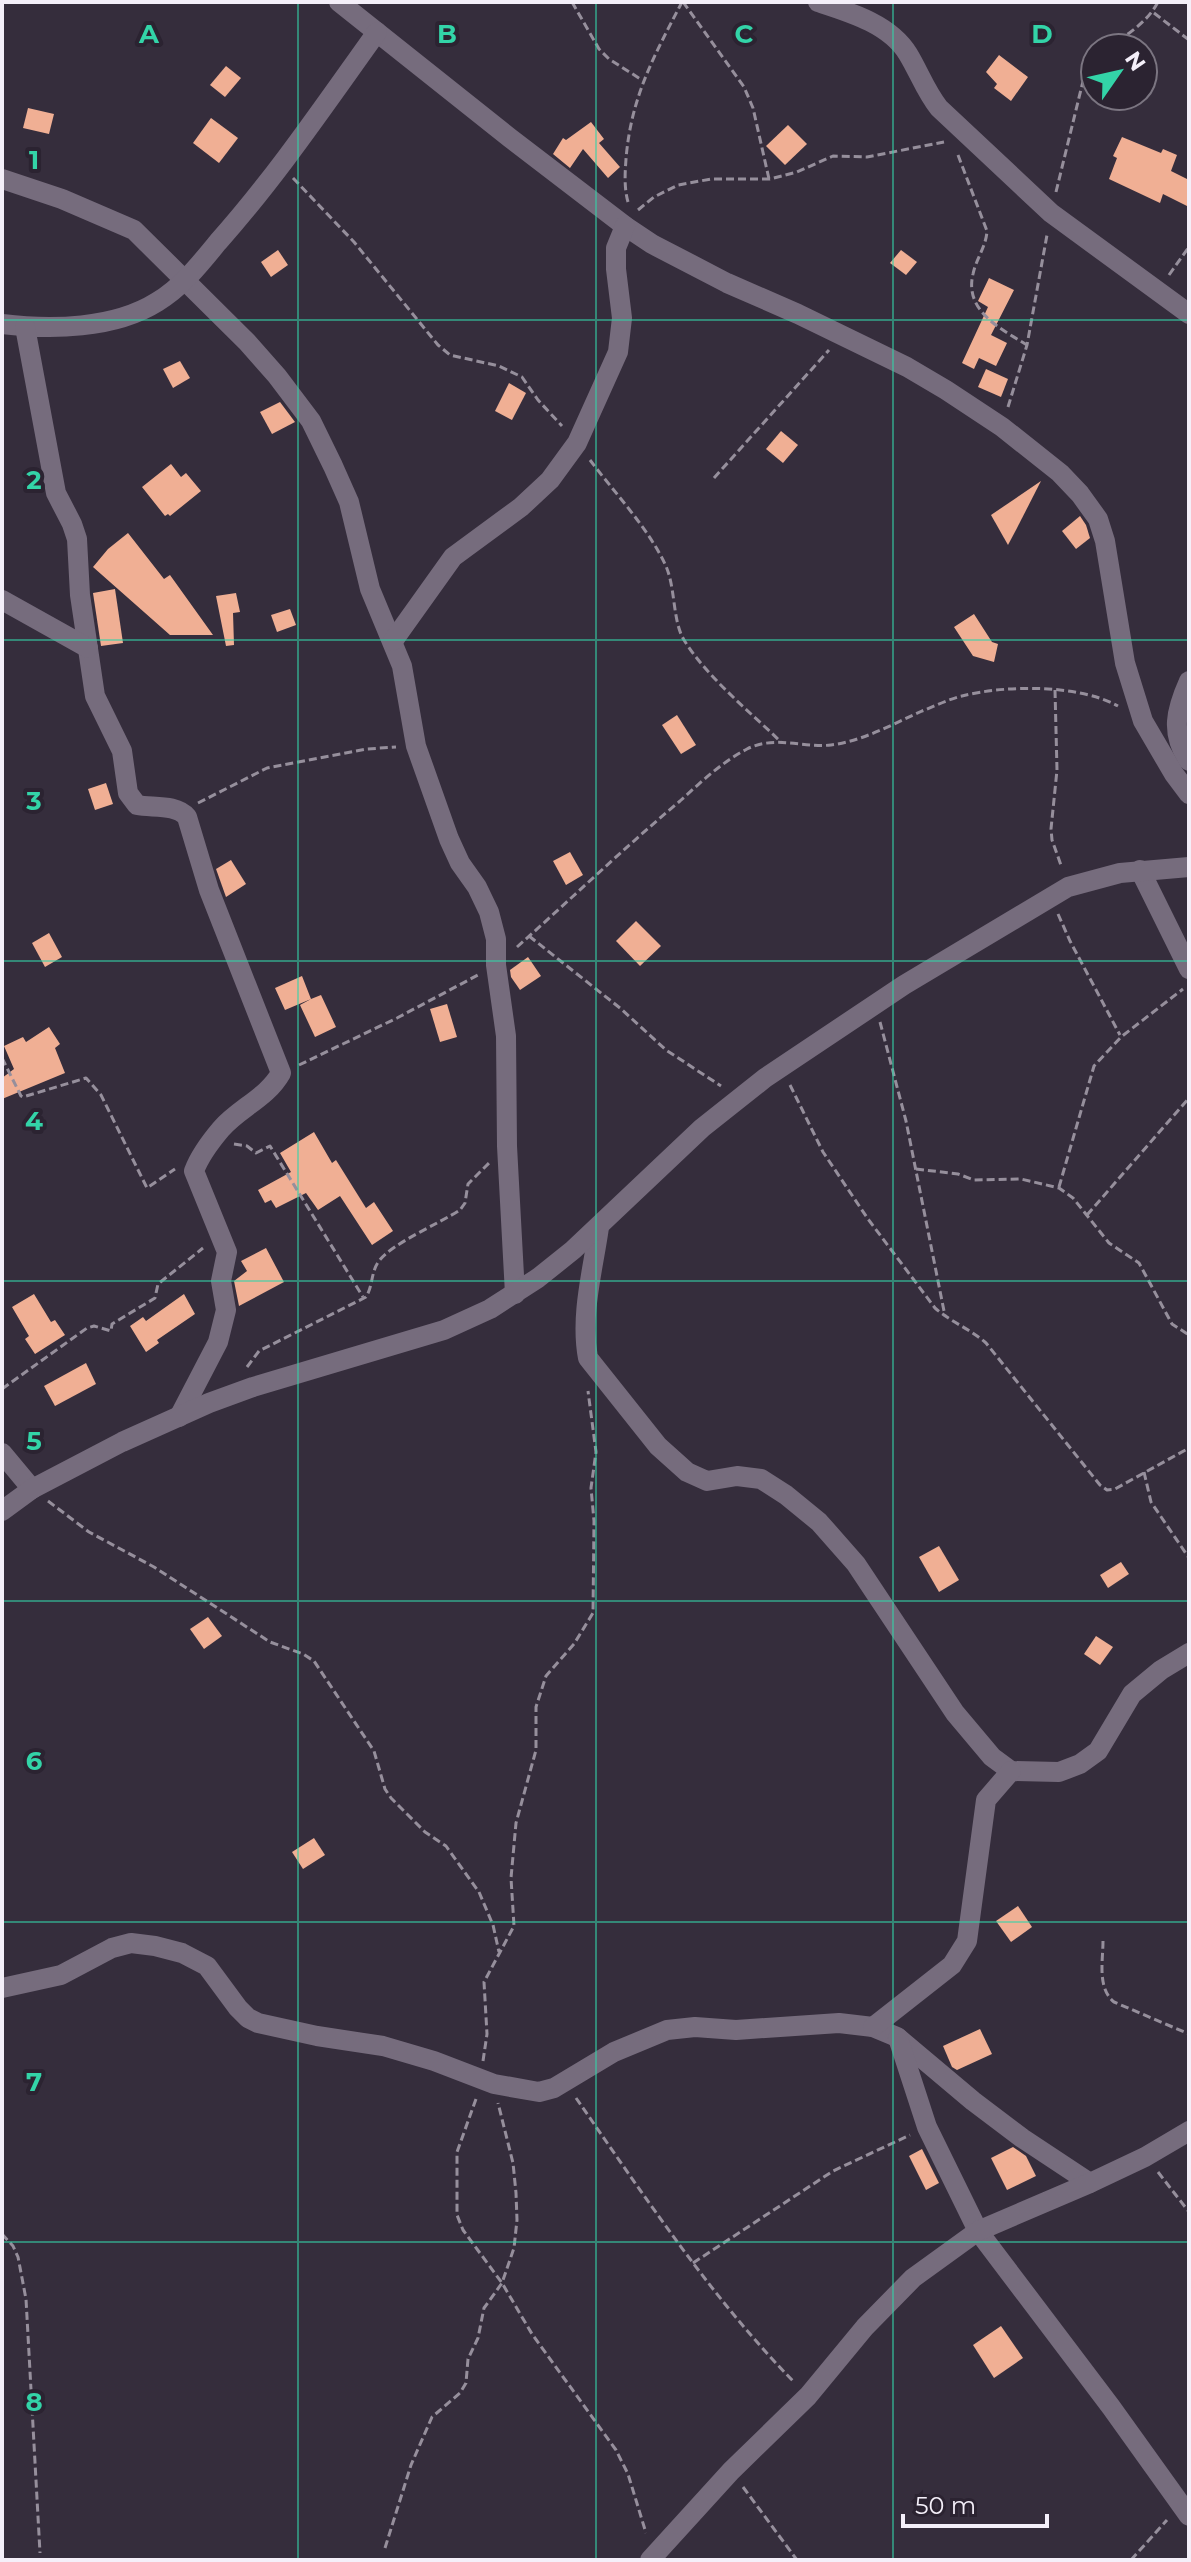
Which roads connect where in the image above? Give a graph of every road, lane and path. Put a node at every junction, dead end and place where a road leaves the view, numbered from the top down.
1 (339, 2) edge
2 (572, 2) edge
3 (682, 2) edge
4 (818, 2) edge
5 (1158, 2) edge
6 (1153, 12) junction
7 (377, 32) junction
8 (1132, 32) edge
9 (1189, 40) edge
10 (642, 80) junction
11 (1079, 98) edge
12 (952, 140) dead end
13 (957, 154) dead end
14 (281, 165) junction
15 (2, 179) edge
16 (770, 179) junction
17 (1051, 213) junction
18 (628, 221) junction
19 (1189, 247) edge
20 (185, 280) junction
21 (1157, 291) junction
22 (1189, 314) edge
23 (2, 324) edge
24 (25, 327) junction
25 (843, 336) junction
26 (1027, 345) junction
27 (1002, 427) junction
28 (577, 443) junction
29 (714, 478) dead end
30 (2, 600) edge
31 (393, 641) junction
32 (88, 648) junction
33 (1189, 681) edge
34 (1055, 690) junction
35 (1143, 721) junction
36 (781, 742) junction
37 (416, 746) junction
38 (1189, 761) edge
39 (1189, 794) edge
40 (182, 812) junction
41 (1189, 867) edge
42 (1140, 870) junction
43 (1060, 891) junction
44 (529, 936) junction
45 (496, 965) junction
46 (1189, 969) edge
47 (1189, 984) edge
48 (876, 1003) junction
49 (1121, 1037) junction
50 (2, 1058) edge
51 (781, 1068) junction
52 (281, 1073) junction
53 (1189, 1098) edge
54 (739, 1099) junction
55 (218, 1133) junction
56 (507, 1146) junction
57 (175, 1168) dead end
58 (916, 1169) junction
59 (1059, 1188) junction
60 (1087, 1215) junction
61 (599, 1227) junction
62 (218, 1236) junction
63 (515, 1294) junction
64 (363, 1297) junction
65 (946, 1318) junction
66 (1189, 1335) edge
67 (588, 1358) junction
68 (243, 1373) dead end
69 (2, 1389) edge
70 (179, 1417) junction
71 (1189, 1448) edge
72 (2, 1453) edge
73 (1144, 1472) junction
74 (32, 1489) junction
75 (2, 1511) edge
76 (1189, 1558) edge
77 (1189, 1653) edge
78 (1011, 1771) junction
79 (1103, 1941) dead end
80 (499, 1954) junction
81 (2, 1988) edge
82 (873, 2027) junction
83 (1189, 2034) edge
84 (897, 2037) junction
85 (488, 2082) junction
86 (564, 2082) junction
87 (927, 2127) junction
88 (1189, 2131) edge
89 (1145, 2157) junction
90 (1090, 2183) junction
91 (1189, 2212) edge
92 (978, 2231) junction
93 (2, 2234) edge
94 (693, 2263) junction
95 (502, 2283) junction
96 (808, 2396) junction
97 (731, 2471) junction
98 (1185, 2511) edge
99 (385, 2548) dead end
100 (40, 2553) dead end
101 (651, 2559) edge
102 (797, 2560) edge
103 (1131, 2560) edge

1 - 7 street
2 - 10 path
3 - 10 path
3 - 16 path
4 - 17 street
5 - 6 path
6 - 8 path
6 - 9 path
7 - 14 street
7 - 18 street
10 - 18 path
11 - 17 path
12 - 16 path
13 - 26 path
14 - 20 street
14 - 28 path
15 - 20 street
16 - 18 path
17 - 21 street
17 - 26 path
18 - 25 street
18 - 28 street
19 - 21 path
20 - 24 street
20 - 31 street
21 - 22 street
23 - 24 street
24 - 32 street
25 - 27 street
25 - 29 path
26 - 27 path
27 - 35 street
28 - 31 street
28 - 36 path
30 - 32 street
31 - 37 street
32 - 40 street
33 - 38 street
34 - 35 path
34 - 36 path
34 - 43 path
35 - 39 street
36 - 44 path
37 - 40 path
37 - 45 street
40 - 52 street
41 - 42 street
42 - 43 street
42 - 46 street
43 - 48 street
43 - 49 path
44 - 45 path
44 - 54 path
45 - 52 path
45 - 56 street
47 - 49 path
48 - 51 street
48 - 58 path
49 - 59 path
50 - 57 path
51 - 54 street
51 - 65 path
52 - 55 street
53 - 60 path
54 - 61 street
55 - 62 street
55 - 64 path
56 - 63 street
56 - 64 path
58 - 59 path
58 - 65 path
59 - 60 path
60 - 66 path
61 - 63 street
61 - 67 street
62 - 69 path
62 - 70 street
63 - 70 street
64 - 68 path
65 - 73 path
67 - 78 street
67 - 80 path
70 - 74 street
71 - 73 path
72 - 74 street
73 - 76 path
74 - 75 street
74 - 80 path
77 - 78 street
78 - 82 street
79 - 83 path
80 - 85 path
81 - 85 street
82 - 84 street
82 - 86 street
84 - 87 street
84 - 90 street
85 - 86 street
85 - 95 path
85 - 95 path
86 - 94 path
87 - 92 street
87 - 94 path
88 - 89 street
89 - 90 street
89 - 91 path
90 - 92 street
92 - 96 street
92 - 98 street
93 - 100 path
94 - 96 path
95 - 99 path
95 - 101 path
96 - 97 street
97 - 101 street
97 - 102 path
98 - 103 path

